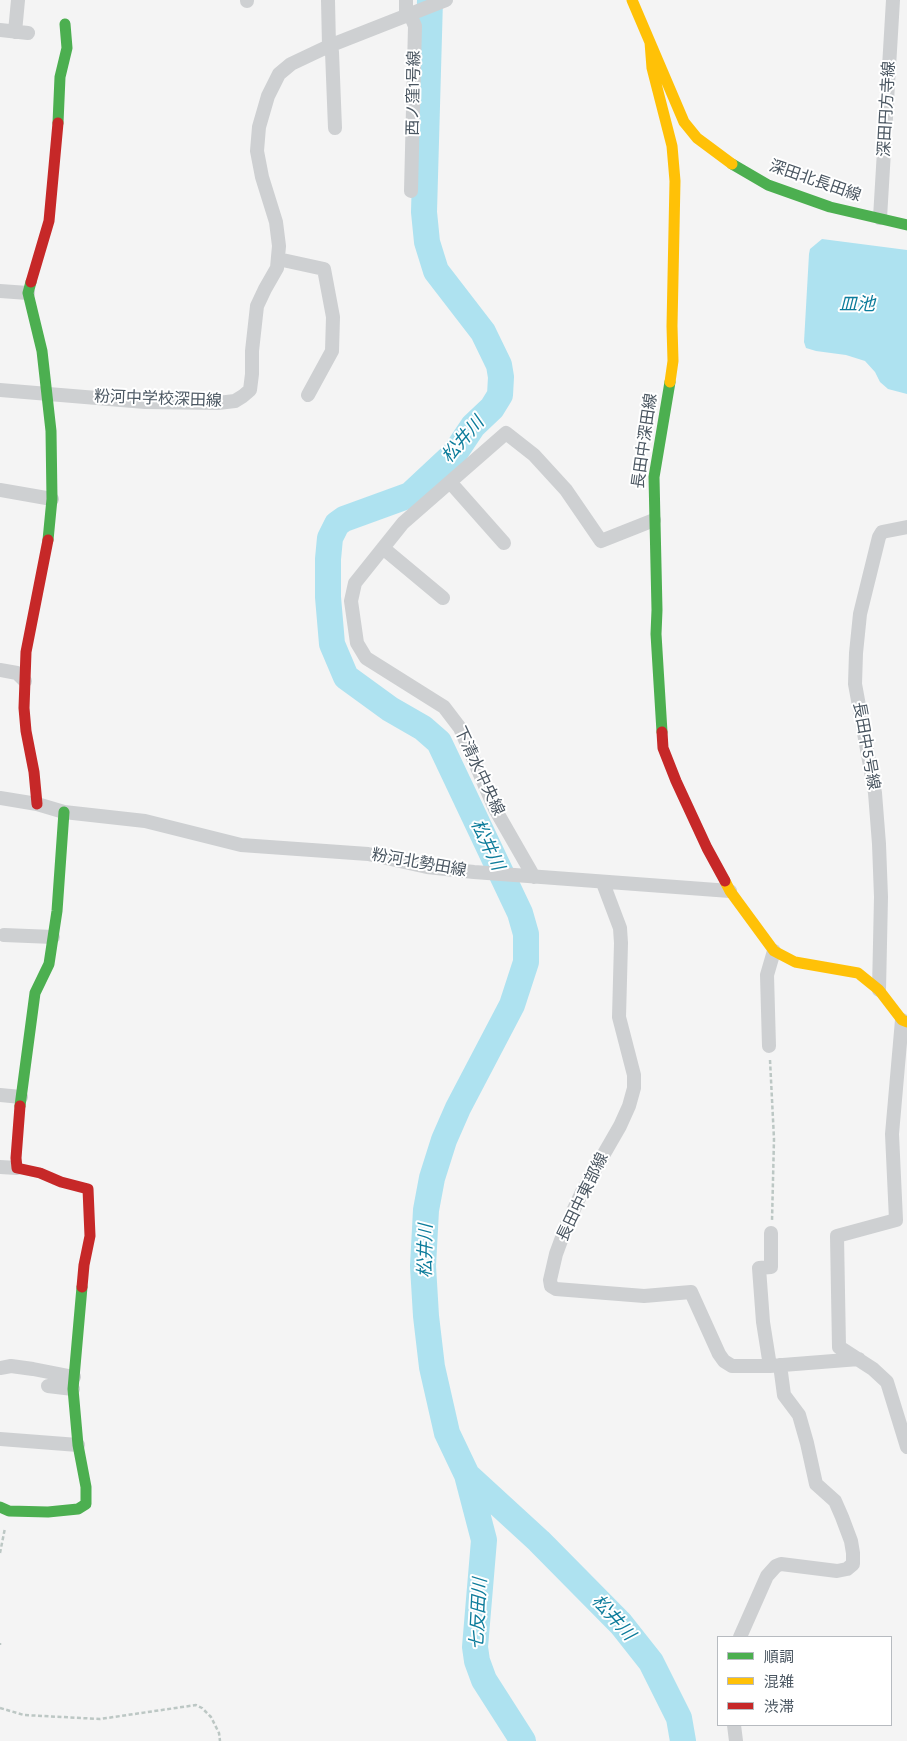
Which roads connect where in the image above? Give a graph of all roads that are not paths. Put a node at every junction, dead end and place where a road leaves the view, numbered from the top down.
1 (18, 0) edge
2 (328, 0) edge
3 (406, 0) edge
4 (632, 0) edge
5 (893, 0) edge
6 (442, 1) edge
7 (406, 15) junction
8 (65, 24) dead end
9 (0, 30) edge
10 (650, 42) junction
11 (329, 46) junction
12 (335, 128) dead end
13 (411, 191) dead end
14 (880, 218) junction
15 (907, 224) edge
16 (278, 259) junction
17 (0, 290) edge
18 (28, 294) junction
19 (0, 390) edge
20 (46, 394) junction
21 (308, 395) dead end
22 (450, 482) junction
23 (0, 490) edge
24 (52, 499) junction
25 (654, 520) junction
26 (907, 528) edge
27 (504, 544) dead end
28 (383, 548) junction
29 (443, 598) dead end
30 (0, 670) edge
31 (25, 681) junction
32 (0, 798) edge
33 (37, 804) junction
34 (64, 812) junction
35 (529, 877) junction
36 (603, 883) junction
37 (730, 891) junction
38 (4, 935) dead end
39 (53, 937) junction
40 (774, 951) junction
41 (879, 990) junction
42 (904, 1021) edge
43 (769, 1046) road end
44 (0, 1095) edge
45 (21, 1097) junction
46 (0, 1167) edge
47 (17, 1168) junction
48 (771, 1234) road end
49 (859, 1359) junction
50 (775, 1365) junction
51 (0, 1368) edge
52 (74, 1383) junction
53 (48, 1386) dead end
54 (0, 1439) edge
55 (78, 1445) junction
56 (907, 1447) edge
57 (4, 1509) edge
58 (740, 1636) edge
59 (734, 1726) edge
60 (736, 1741) edge

1 - 9 street
2 - 11 street
3 - 7 street, 西ノ窪1号線
4 - 10 street, 深田北長田線
5 - 14 street, 深田円方寺線
6 - 7 street, 粉河中学校深田線
7 - 11 street, 粉河中学校深田線
7 - 13 street, 西ノ窪1号線
8 - 18 street
10 - 14 street, 深田北長田線
10 - 25 street, 長田中深田線
11 - 12 street
11 - 16 street, 粉河中学校深田線
14 - 15 street, 深田北長田線
16 - 20 street, 粉河中学校深田線
16 - 21 street
17 - 18 street
18 - 20 street
19 - 20 street, 粉河中学校深田線
20 - 24 street
22 - 25 street, 下清水中央線
22 - 27 street
22 - 28 street, 下清水中央線
23 - 24 street
24 - 31 street
25 - 37 street, 長田中深田線
26 - 41 street, 長田中5号線
28 - 29 street
28 - 35 street, 下清水中央線
30 - 31 street
31 - 33 street
32 - 33 street, 粉河北勢田線
33 - 34 street, 粉河北勢田線
34 - 35 street, 粉河北勢田線
34 - 39 street
35 - 36 street, 粉河北勢田線
36 - 37 street, 粉河北勢田線
36 - 50 street, 長田中東部線
37 - 40 street
38 - 39 street
39 - 45 street
40 - 41 street
40 - 43 street
41 - 42 street
42 - 49 street
44 - 45 street
45 - 47 street
46 - 47 street
47 - 52 street
48 - 50 street
49 - 50 street, 長田中東部線
49 - 56 street
50 - 58 street
51 - 52 street
52 - 53 street
52 - 55 street
54 - 55 street
55 - 57 street
59 - 60 street

